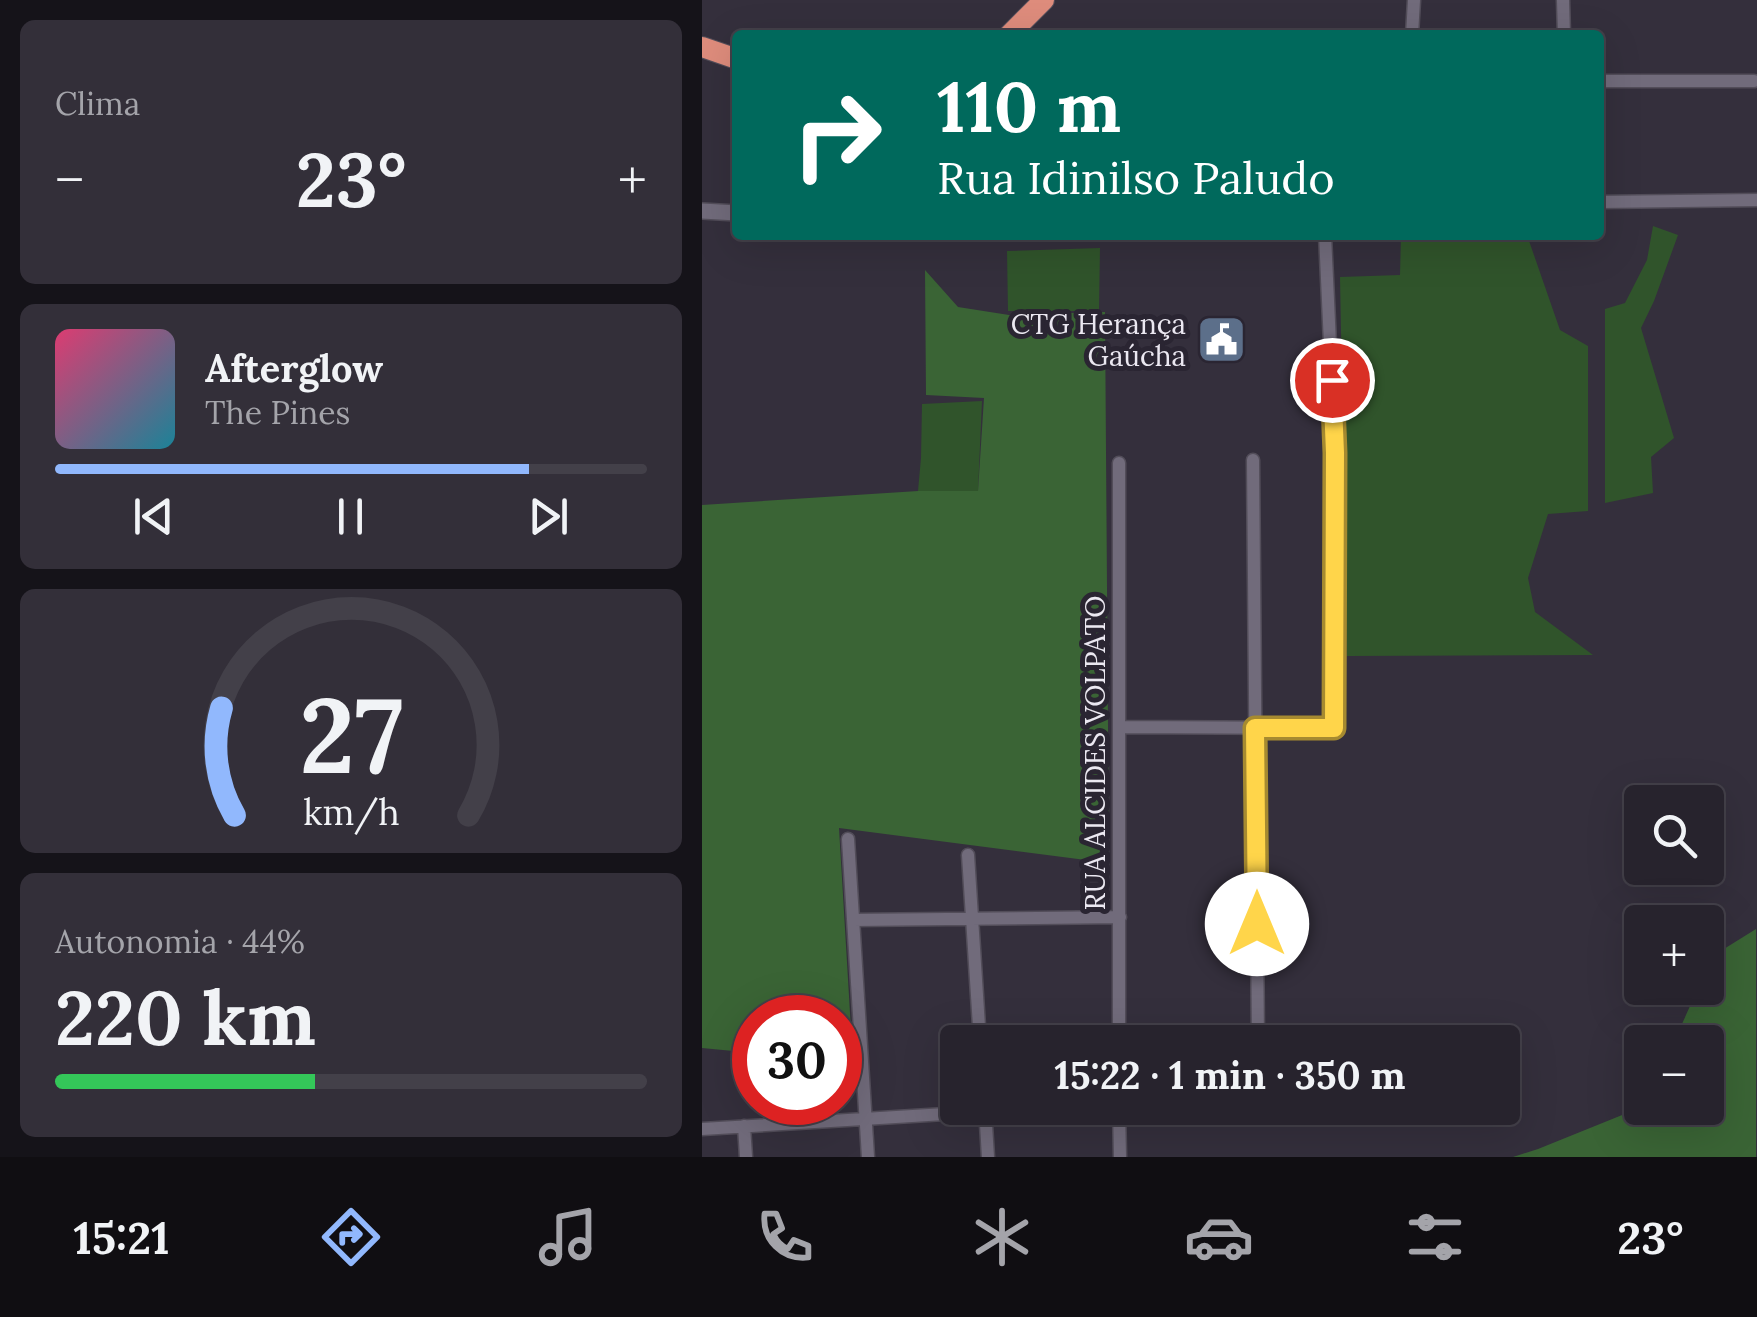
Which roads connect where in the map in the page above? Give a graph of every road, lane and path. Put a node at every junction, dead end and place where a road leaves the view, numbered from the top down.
1 (1044, 0) edge
2 (1414, 0) edge
3 (1563, 0) edge
4 (1013, 30) edge
5 (1412, 30) edge
6 (1564, 30) edge
7 (702, 48) edge
8 (732, 57) edge
9 (1604, 81) edge
10 (1754, 81) dead end
11 (1756, 200) edge
12 (1604, 202) edge
13 (702, 212) edge
14 (732, 213) edge
15 (1326, 240) edge
16 (1253, 460) dead end
17 (1119, 463) dead end
18 (1120, 728) junction
19 (1255, 728) junction
20 (848, 838) dead end
21 (968, 856) dead end
22 (1120, 917) junction
23 (972, 918) junction
24 (853, 920) junction
25 (979, 1025) edge
26 (1119, 1025) edge
27 (1258, 1025) edge
28 (940, 1112) edge
29 (866, 1118) junction
30 (986, 1125) edge
31 (1119, 1125) edge
32 (744, 1126) junction
33 (702, 1129) edge
34 (746, 1157) edge
35 (868, 1157) edge
36 (988, 1157) edge
37 (1120, 1157) edge

1 - 4 highway
2 - 5 street
3 - 6 street
7 - 8 highway
9 - 10 street
11 - 12 street
13 - 14 street
15 - 19 street
16 - 19 street
17 - 18 street, RUA ALCIDES VOLPATO
18 - 19 street
18 - 22 street, RUA ALCIDES VOLPATO
19 - 27 street
20 - 24 street
21 - 23 street
22 - 23 street
22 - 26 street, RUA ALCIDES VOLPATO
23 - 24 street
23 - 25 street
24 - 29 street
28 - 29 street
29 - 32 street
29 - 35 street
30 - 36 street
31 - 37 street
32 - 33 street
32 - 34 street

